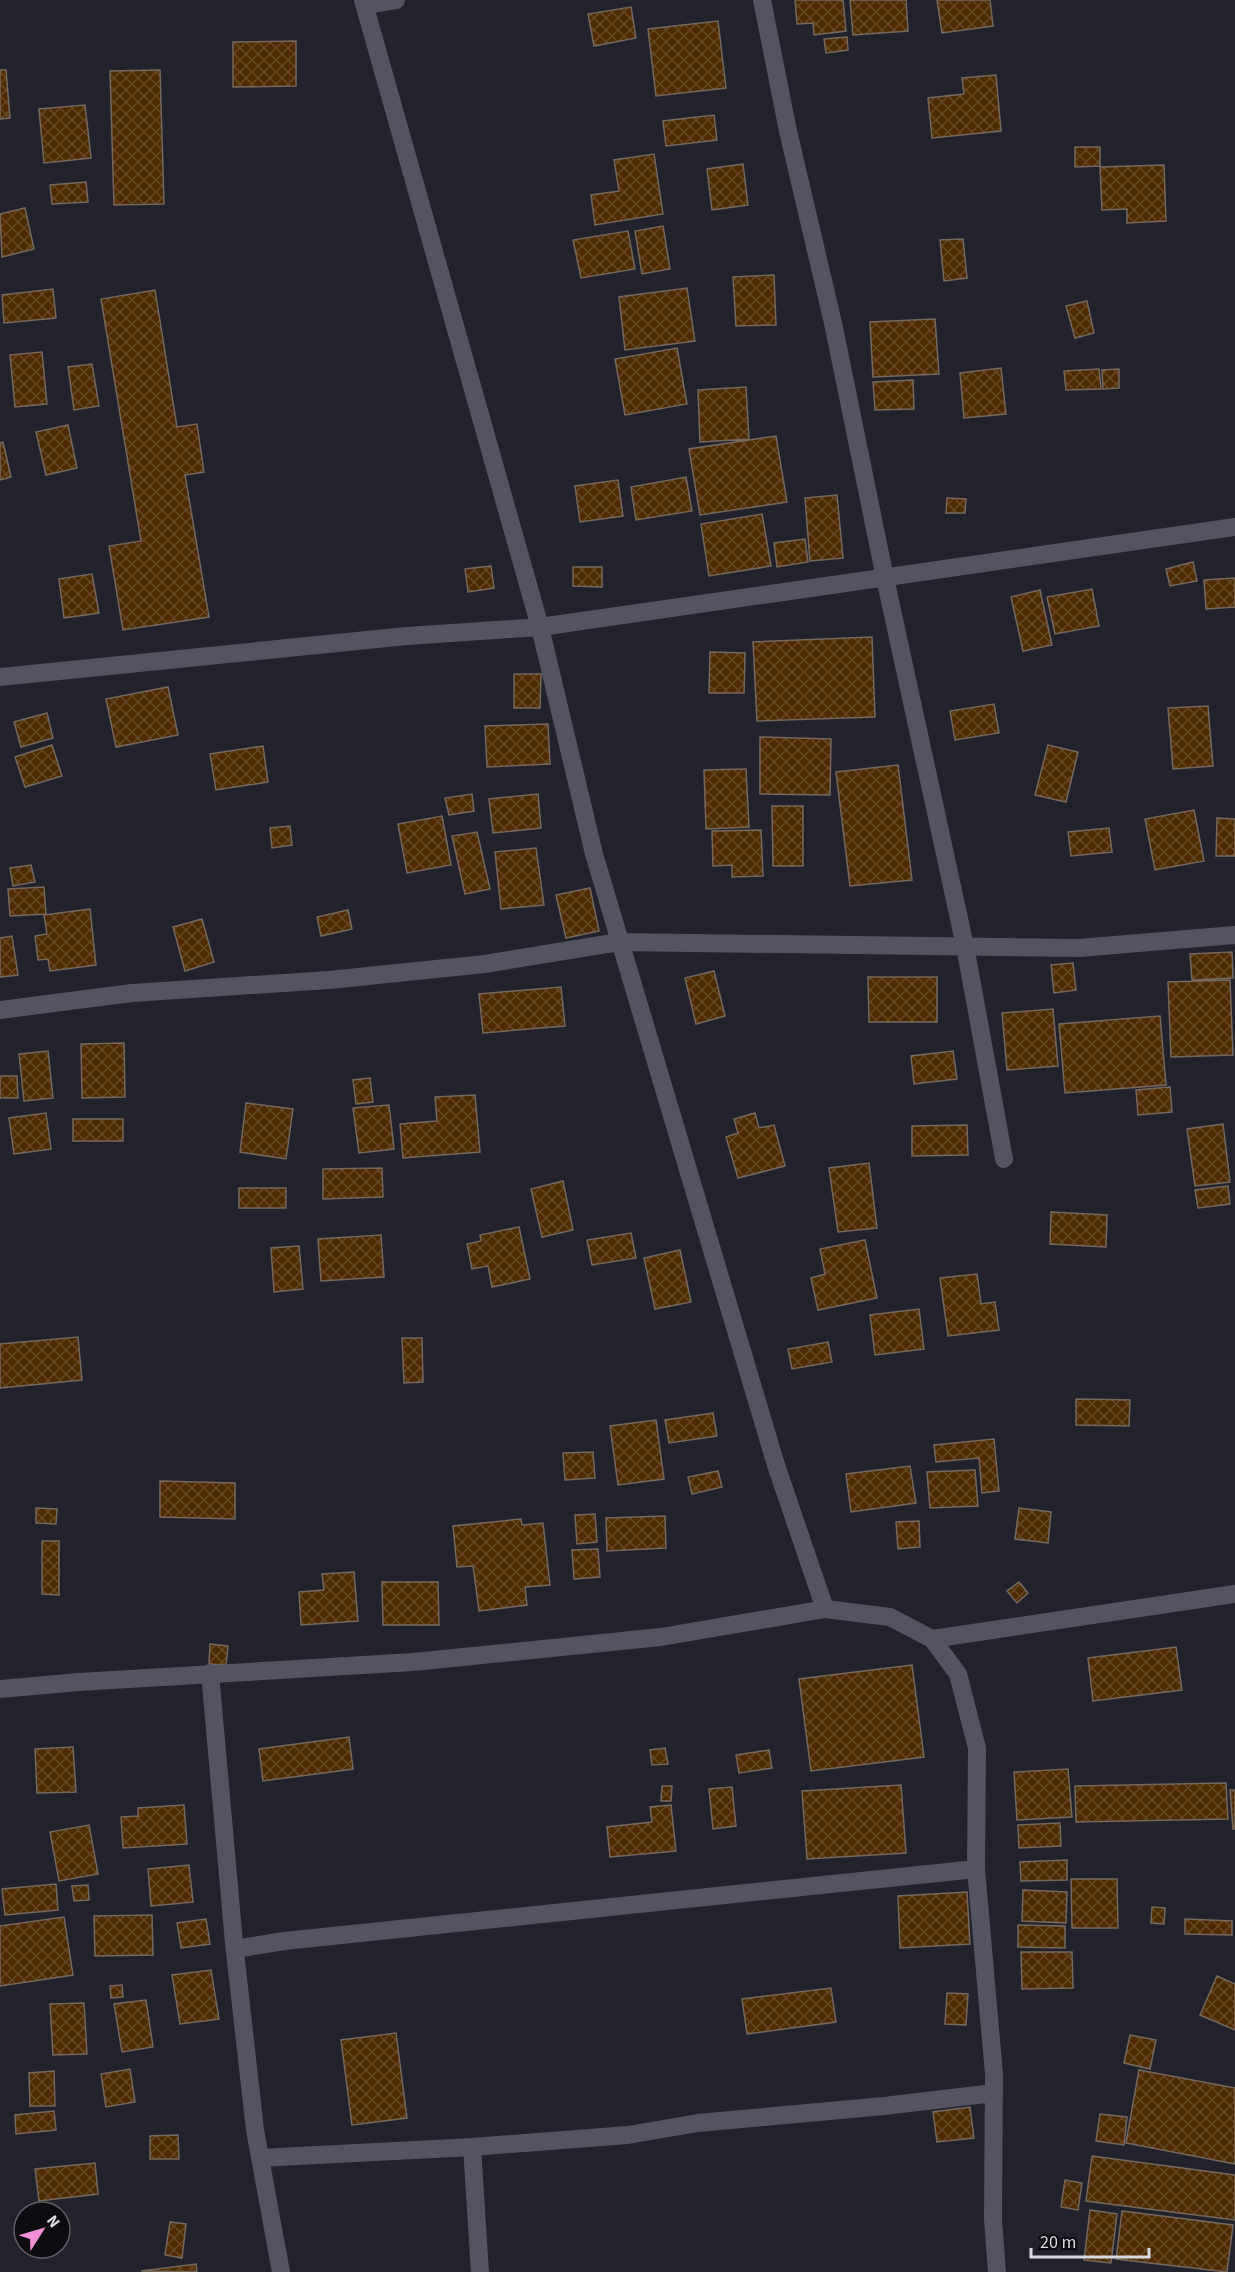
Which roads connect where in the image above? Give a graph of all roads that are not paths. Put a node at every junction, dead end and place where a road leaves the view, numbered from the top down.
1 (396, 0) edge
2 (762, 0) edge
3 (364, 3) edge
4 (1235, 528) edge
5 (885, 578) junction
6 (540, 627) junction
7 (0, 677) edge
8 (1235, 935) edge
9 (619, 942) junction
10 (965, 946) junction
11 (0, 1010) edge
12 (1004, 1159) dead end
13 (1235, 1594) edge
14 (825, 1609) junction
15 (932, 1639) junction
16 (210, 1673) junction
17 (0, 1689) edge
18 (976, 1869) junction
19 (235, 1948) junction
20 (994, 2093) junction
21 (472, 2147) junction
22 (260, 2158) junction
23 (281, 2272) edge
24 (480, 2272) edge
25 (997, 2272) edge

1 - 3 street
2 - 5 street
3 - 6 street
4 - 5 street
5 - 6 street
5 - 10 street
6 - 7 street
6 - 9 street
8 - 10 street
9 - 10 street
9 - 11 street
9 - 14 street
10 - 12 street
13 - 15 street
14 - 15 street
14 - 16 street
15 - 18 street
16 - 17 street
16 - 19 street
18 - 19 street
18 - 20 street
19 - 22 street
20 - 21 street
20 - 25 street
21 - 22 street
21 - 24 street
22 - 23 street

